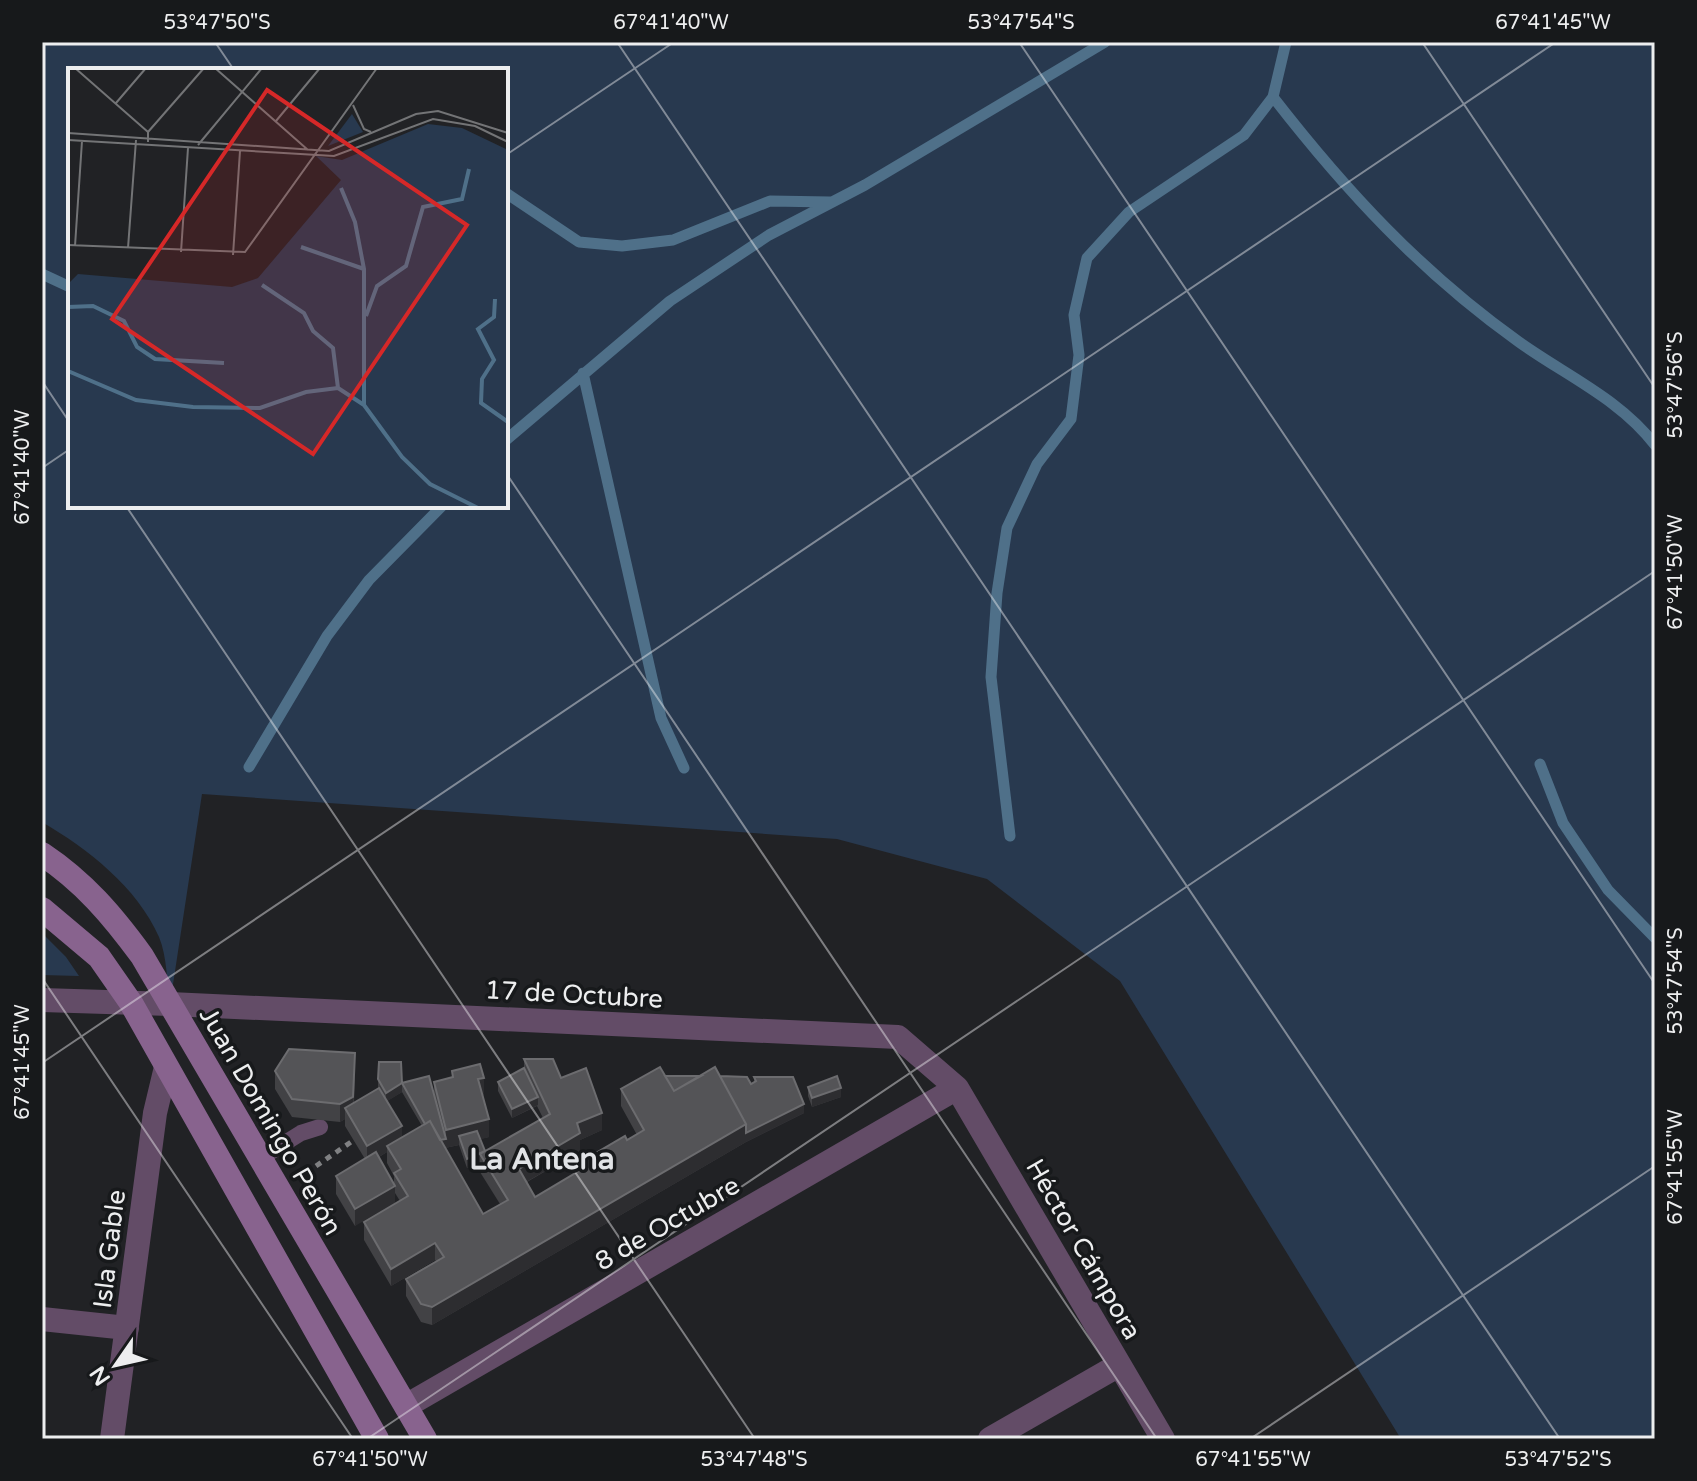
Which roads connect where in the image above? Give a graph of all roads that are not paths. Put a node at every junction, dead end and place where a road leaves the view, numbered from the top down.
1 (42, 854) edge
2 (42, 909) edge
3 (42, 1000) edge
4 (131, 1003) junction
5 (170, 1004) junction
6 (166, 1067) junction
7 (957, 1088) junction
8 (320, 1127) dead end
9 (261, 1158) junction
10 (42, 1319) edge
11 (127, 1328) junction
12 (1119, 1365) junction
13 (406, 1406) junction
14 (112, 1439) edge
15 (377, 1439) edge
16 (425, 1439) edge
17 (990, 1439) edge
18 (1163, 1439) edge

1 - 5 main road, Juan Domingo Perón
2 - 4 main road
3 - 4 street, 17 de Octubre
4 - 5 street, 17 de Octubre
4 - 6 main road
5 - 7 street, 17 de Octubre
5 - 9 main road, Juan Domingo Perón
6 - 11 street, Isla Gable
6 - 15 main road
7 - 12 street, Héctor Cámpora
7 - 13 street, 8 de Octubre
8 - 9 lane
9 - 13 main road, Juan Domingo Perón
10 - 11 street
11 - 14 street, Isla Gable
12 - 17 street
12 - 18 street, Héctor Cámpora
13 - 16 main road, Juan Domingo Perón

